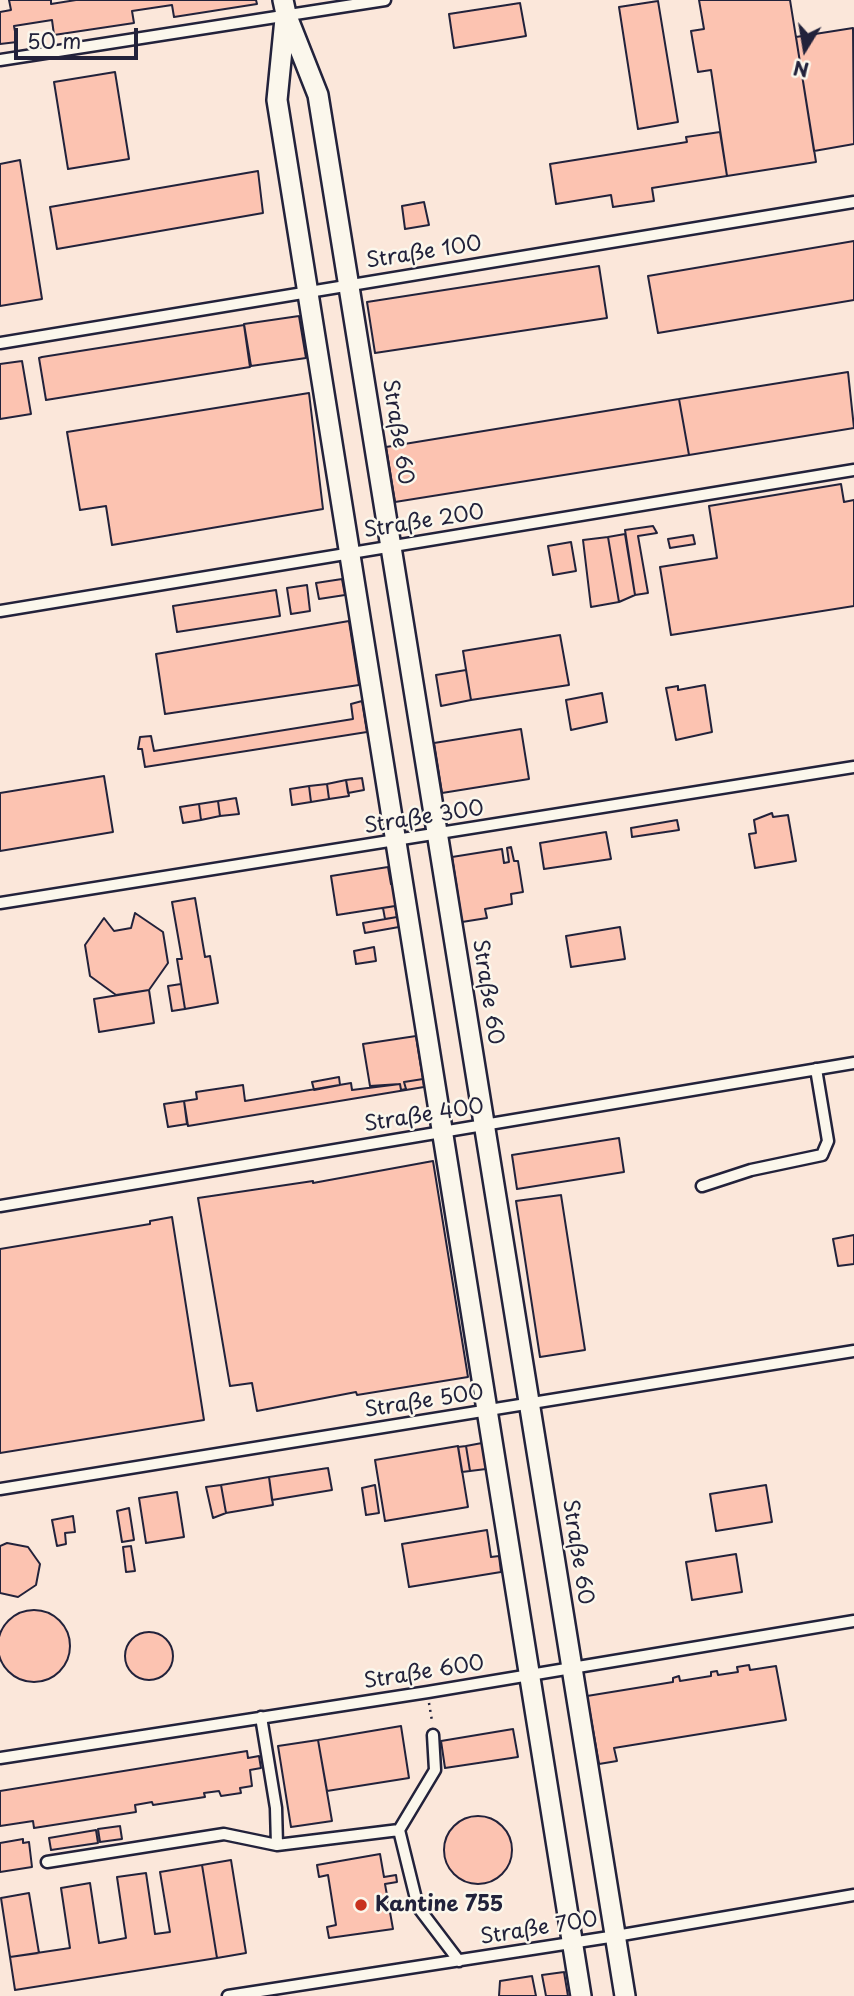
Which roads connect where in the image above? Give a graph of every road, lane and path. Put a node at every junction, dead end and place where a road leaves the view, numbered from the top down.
1 (385, 0) edge
2 (285, 7) edge
3 (0, 60) edge
4 (854, 202) edge
5 (350, 285) junction
6 (307, 292) junction
7 (0, 342) edge
8 (854, 470) edge
9 (393, 547) junction
10 (349, 554) junction
11 (0, 611) edge
12 (854, 767) edge
13 (439, 835) junction
14 (396, 842) junction
15 (0, 903) edge
16 (854, 1063) edge
17 (816, 1069) junction
18 (485, 1126) junction
19 (443, 1133) junction
20 (702, 1186) dead end
21 (0, 1206) edge
22 (854, 1350) edge
23 (531, 1404) junction
24 (487, 1411) junction
25 (0, 1489) edge
26 (854, 1621) edge
27 (572, 1669) junction
28 (529, 1676) junction
29 (428, 1692) junction
30 (261, 1717) junction
31 (433, 1735) joint
32 (0, 1758) edge
33 (399, 1830) junction
34 (277, 1845) junction
35 (47, 1861) dead end
36 (854, 1895) edge
37 (616, 1937) junction
38 (572, 1943) junction
39 (459, 1961) junction
40 (228, 1996) edge
41 (581, 1996) edge
42 (625, 1996) edge

1 - 2 lane
2 - 3 lane
2 - 5 street, Straße 60
2 - 6 street
4 - 5 lane, Straße 100
5 - 6 lane, Straße 100
5 - 9 street, Straße 60
6 - 7 lane, Straße 100
6 - 10 street
8 - 9 lane, Straße 200
9 - 10 lane, Straße 200
9 - 13 street, Straße 60
10 - 11 lane, Straße 200
10 - 14 street
12 - 13 lane, Straße 300
13 - 14 lane, Straße 300
13 - 18 street, Straße 60
14 - 15 lane, Straße 300
14 - 19 street
16 - 17 lane, Straße 400
17 - 18 lane, Straße 400
17 - 20 lane
18 - 19 lane, Straße 400
18 - 23 street, Straße 60
19 - 21 lane, Straße 400
19 - 24 street
22 - 23 lane, Straße 500
23 - 24 lane, Straße 500
23 - 27 street, Straße 60
24 - 25 lane, Straße 500
24 - 28 street
26 - 27 lane, Straße 600
27 - 28 lane, Straße 600
27 - 37 street, Straße 60
28 - 29 lane, Straße 600
28 - 38 street
29 - 30 lane, Straße 600
29 - 31 path
30 - 32 lane, Straße 600
30 - 34 lane
31 - 33 lane
33 - 34 lane
33 - 39 lane
34 - 35 lane
36 - 37 lane, Straße 700
37 - 38 lane, Straße 700
37 - 42 street, Straße 60
38 - 39 lane, Straße 700
38 - 41 street
39 - 40 lane, Straße 700

